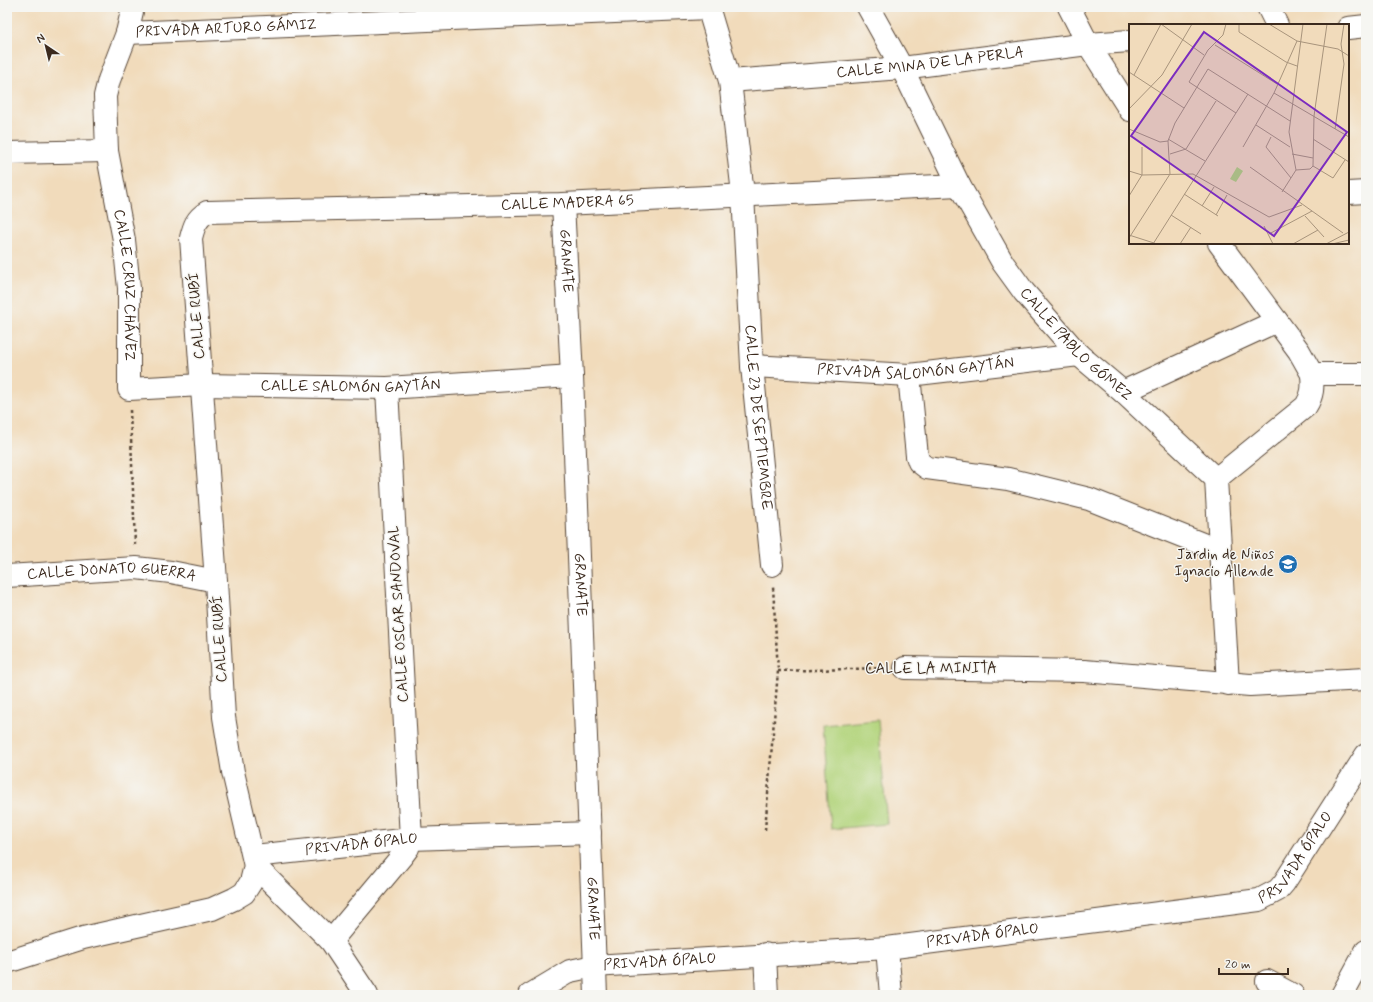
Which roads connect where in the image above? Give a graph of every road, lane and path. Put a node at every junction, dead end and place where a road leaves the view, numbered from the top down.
1 (133, 7) edge
2 (709, 7) edge
3 (868, 7) edge
4 (1069, 7) edge
5 (1268, 7) edge
6 (1277, 24) edge
7 (1366, 26) edge
8 (1349, 28) edge
9 (126, 33) junction
10 (1129, 41) edge
11 (1088, 44) junction
12 (902, 68) junction
13 (730, 81) junction
14 (1129, 108) edge
15 (107, 151) junction
16 (7, 153) edge
17 (959, 185) junction
18 (1366, 192) edge
19 (1349, 193) edge
20 (743, 194) junction
21 (563, 204) junction
22 (191, 238) joint
23 (1220, 244) edge
24 (1277, 321) junction
25 (1079, 355) junction
26 (752, 366) junction
27 (1312, 374) junction
28 (1366, 374) edge
29 (909, 375) junction
30 (572, 376) junction
31 (202, 385) junction
32 (387, 388) junction
33 (129, 389) junction
34 (1123, 392) junction
35 (1216, 479) junction
36 (1220, 550) junction
37 (772, 565) joint
38 (136, 568) junction
39 (7, 576) edge
40 (216, 581) junction
41 (905, 668) joint
42 (778, 671) junction
43 (1366, 679) edge
44 (1228, 684) junction
45 (1366, 755) edge
46 (765, 830) dead end
47 (590, 832) junction
48 (411, 839) junction
49 (254, 861) junction
50 (331, 941) junction
51 (887, 948) junction
52 (1366, 951) edge
53 (765, 954) junction
54 (7, 962) edge
55 (594, 966) junction
56 (1267, 980) dead end
57 (368, 995) edge
58 (530, 995) edge
59 (596, 995) edge
60 (767, 995) edge
61 (891, 995) edge
62 (1293, 995) edge
63 (1342, 995) edge

1 - 9 street, CALLE CRUZ CHÁVEZ
2 - 9 street, PRIVADA ARTURO GÁMIZ
2 - 13 street, CALLE 23 DE SEPTIEMBRE
3 - 12 street, CALLE PABLO GÓMEZ
4 - 11 street
5 - 6 street
7 - 8 street
9 - 15 street, CALLE CRUZ CHÁVEZ
10 - 11 street, CALLE MINA DE LA PERLA
11 - 12 street, CALLE MINA DE LA PERLA
11 - 14 street
12 - 13 street, CALLE MINA DE LA PERLA
12 - 17 street, CALLE PABLO GÓMEZ
13 - 20 street, CALLE 23 DE SEPTIEMBRE
15 - 16 street
15 - 33 street, CALLE CRUZ CHÁVEZ
17 - 20 street, CALLE MADERA 65
17 - 25 street, CALLE PABLO GÓMEZ
18 - 19 street
20 - 21 street, CALLE MADERA 65
20 - 26 street, CALLE 23 DE SEPTIEMBRE
21 - 22 street, CALLE MADERA 65
21 - 30 street, GRANATE
22 - 31 street, CALLE RUBÍ
23 - 24 street
24 - 27 street
24 - 34 street
25 - 29 street, PRIVADA SALOMÓN GAYTÁN
25 - 34 street, CALLE PABLO GÓMEZ
26 - 29 street, PRIVADA SALOMÓN GAYTÁN
26 - 37 street, CALLE 23 DE SEPTIEMBRE
27 - 28 street
27 - 35 street
29 - 36 street
30 - 32 street, CALLE SALOMÓN GAYTÁN
30 - 47 street, GRANATE
31 - 32 street, CALLE SALOMÓN GAYTÁN
31 - 33 street, CALLE SALOMÓN GAYTÁN
31 - 40 street, CALLE RUBÍ
32 - 48 street, CALLE OSCAR SANDOVAL
33 - 38 path
34 - 35 street, CALLE PABLO GÓMEZ
35 - 36 street
36 - 44 street
37 - 42 path
38 - 39 street, CALLE DONATO GUERRA
38 - 40 street, CALLE DONATO GUERRA
40 - 49 street, CALLE RUBÍ
41 - 42 path, CALLE LA MINITA
41 - 44 street, CALLE LA MINITA
42 - 46 path
43 - 44 street
45 - 51 street, PRIVADA ÓPALO
47 - 48 street, PRIVADA ÓPALO
47 - 55 street, GRANATE
48 - 49 street, PRIVADA ÓPALO
48 - 50 street
49 - 50 street
49 - 54 street
50 - 57 street
51 - 53 street, PRIVADA ÓPALO
51 - 61 street
52 - 63 street
53 - 55 street, PRIVADA ÓPALO
53 - 60 street
55 - 58 street, PRIVADA ÓPALO
55 - 59 street, GRANATE
56 - 62 street

